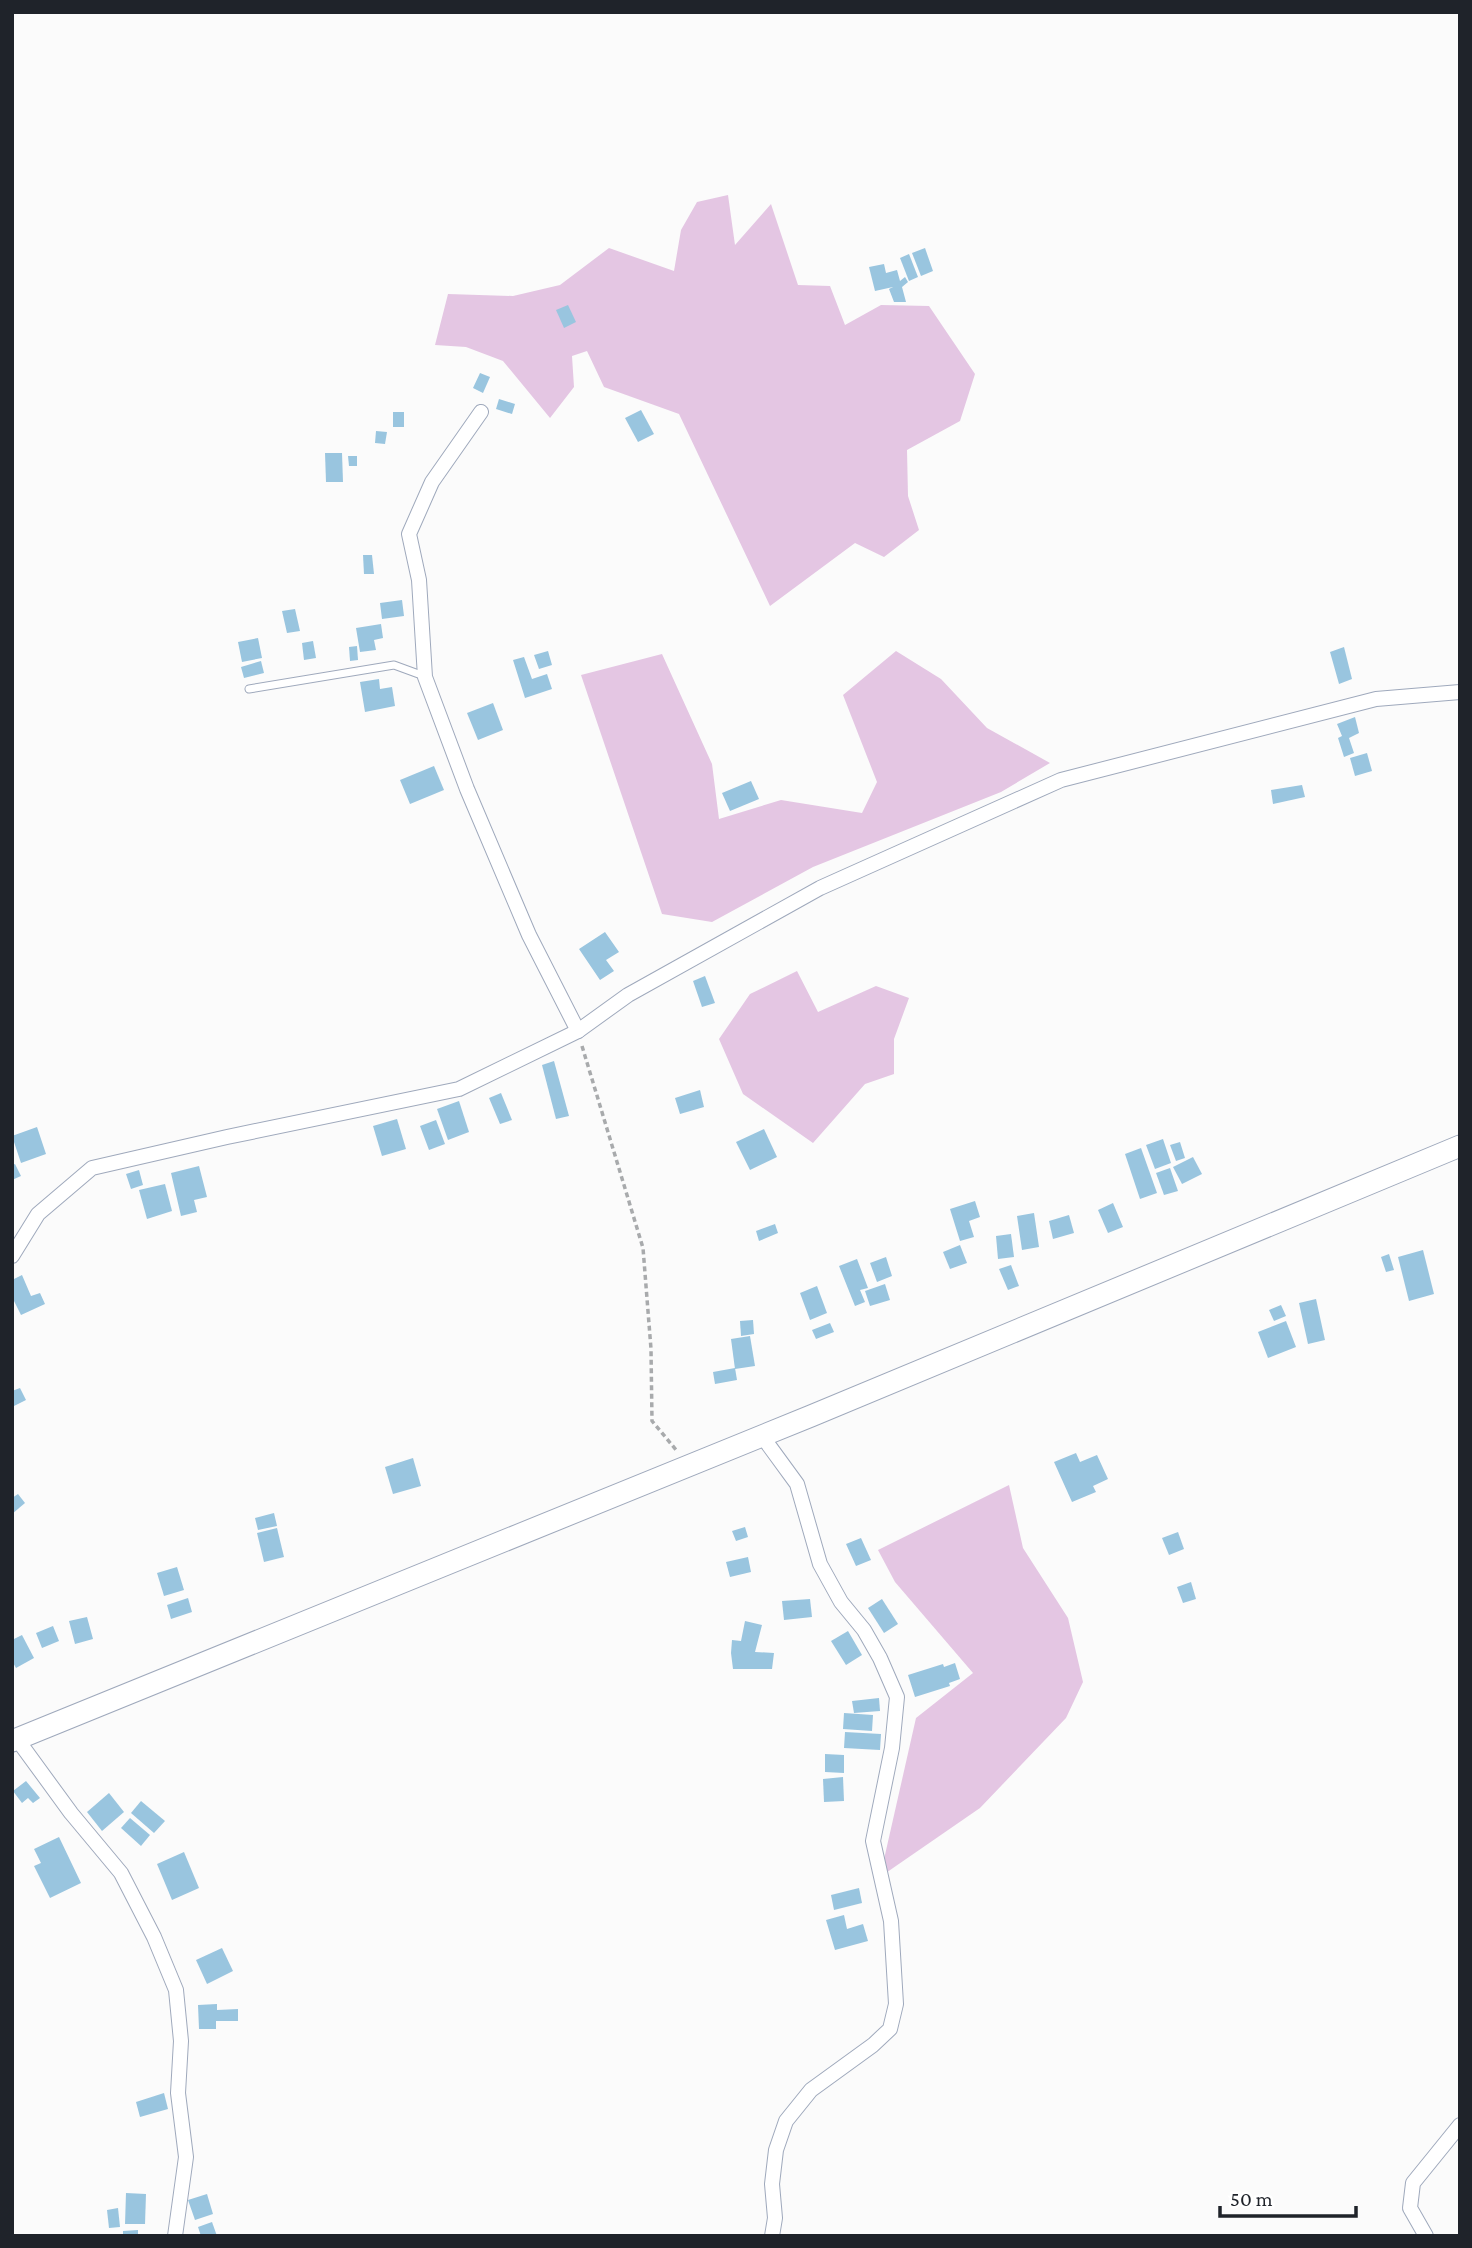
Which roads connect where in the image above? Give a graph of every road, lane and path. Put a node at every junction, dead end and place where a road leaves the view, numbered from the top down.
1 (481, 412) dead end
2 (425, 677) junction
3 (249, 689) dead end
4 (1460, 692) edge
5 (578, 1031) junction
6 (1460, 1146) edge
7 (12, 1256) edge
8 (762, 1436) junction
9 (690, 1465) junction
10 (15, 1740) edge
11 (1460, 2125) edge
12 (175, 2236) edge
13 (772, 2236) edge
14 (1426, 2236) edge

1 - 2 street
2 - 3 lane
2 - 5 street
4 - 5 street
5 - 7 street
5 - 9 path
6 - 8 main road
8 - 9 main road
8 - 13 street
9 - 10 main road
10 - 12 street
11 - 14 street

